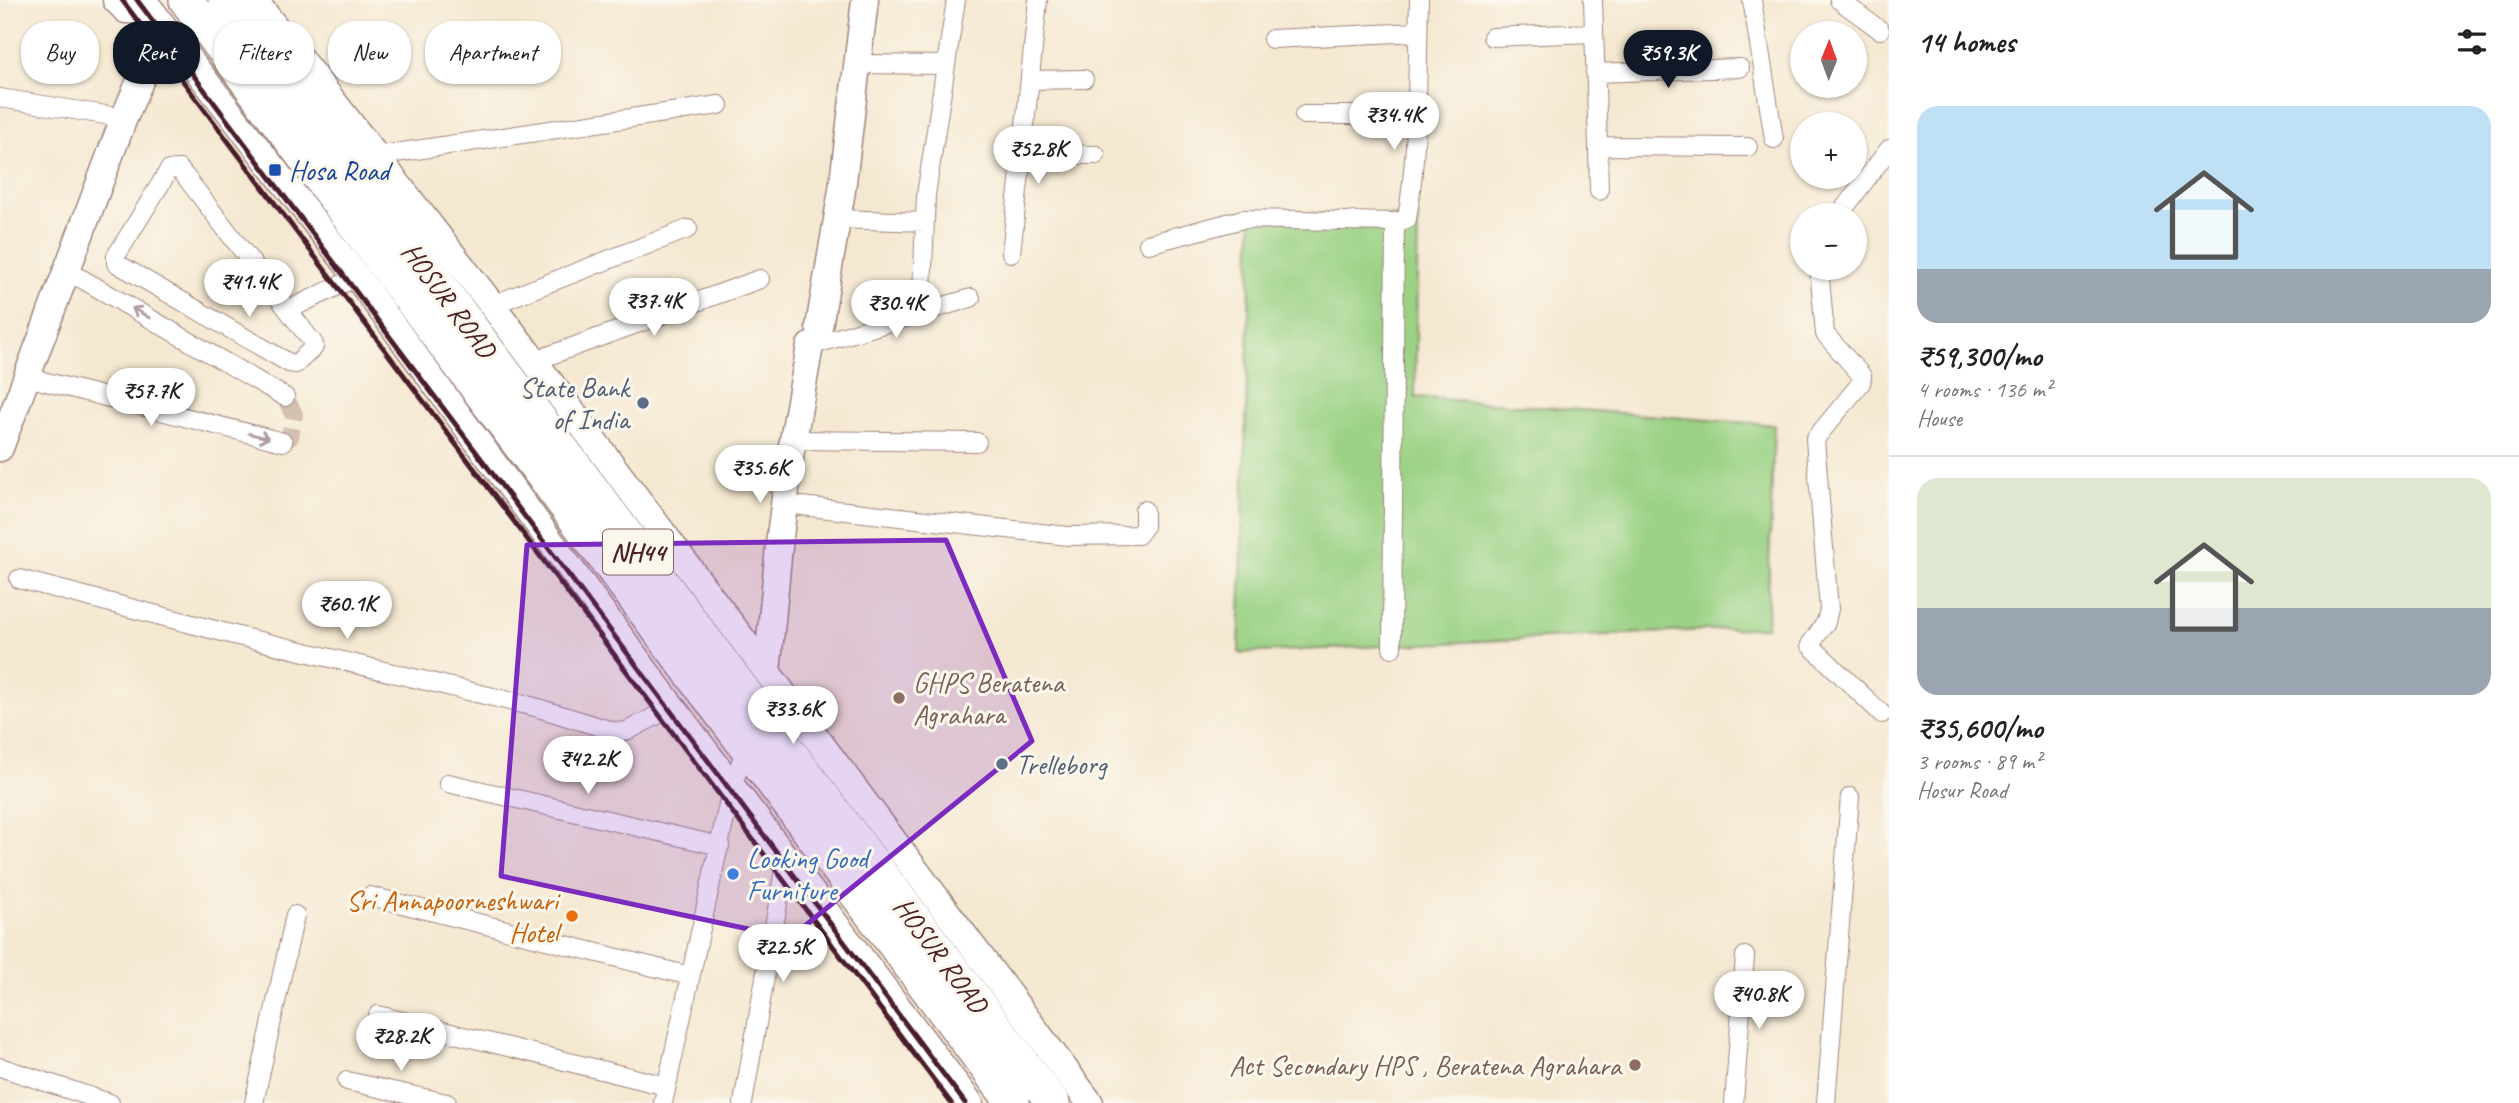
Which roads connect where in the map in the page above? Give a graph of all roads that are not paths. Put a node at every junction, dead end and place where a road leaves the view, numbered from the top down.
1 (116, 0) edge
2 (186, 0) edge
3 (228, 0) edge
4 (865, 0) edge
5 (956, 0) edge
6 (1038, 0) edge
7 (1419, 0) edge
8 (1593, 0) edge
9 (1752, 0) edge
10 (1839, 0) edge
11 (155, 4) edge
12 (163, 21) edge
13 (1880, 30) dead end
14 (1418, 32) junction
15 (1594, 33) junction
16 (1492, 37) dead end
17 (1272, 39) dead end
18 (859, 64) junction
19 (946, 65) junction
20 (1740, 68) dead end
21 (1595, 73) junction
22 (200, 74) edge
23 (1084, 79) dead end
24 (1030, 80) junction
25 (139, 84) edge
26 (0, 98) edge
27 (719, 105) dead end
28 (1304, 115) dead end
29 (1415, 115) junction
30 (124, 118) junction
31 (1774, 139) dead end
32 (1598, 146) junction
33 (1748, 147) dead end
34 (1889, 149) edge
35 (1022, 154) junction
36 (1096, 155) dead end
37 (375, 156) junction
38 (1599, 191) dead end
39 (1848, 203) edge
40 (838, 219) junction
41 (925, 222) junction
42 (1395, 222) junction
43 (688, 229) dead end
44 (1148, 244) dead end
45 (1011, 253) dead end
46 (65, 274) junction
47 (357, 277) junction
48 (760, 279) dead end
49 (1820, 280) edge
50 (922, 292) dead end
51 (971, 298) dead end
52 (492, 305) junction
53 (288, 310) junction
54 (814, 337) junction
55 (534, 361) junction
56 (27, 377) junction
57 (285, 397) dead end
58 (6, 415) edge
59 (793, 440) junction
60 (283, 442) dead end
61 (976, 442) dead end
62 (0, 448) edge
63 (784, 504) junction
64 (1144, 510) dead end
65 (19, 579) dead end
66 (1392, 648) dead end
67 (768, 672) junction
68 (673, 707) junction
69 (1882, 714) dead end
70 (736, 774) junction
71 (449, 783) dead end
72 (1850, 796) dead end
73 (719, 846) junction
74 (786, 858) junction
75 (370, 896) dead end
76 (295, 915) dead end
77 (1745, 956) dead end
78 (690, 976) junction
79 (378, 1016) dead end
80 (0, 1067) edge
81 (347, 1081) dead end
82 (664, 1094) edge
83 (110, 1103) edge
84 (254, 1103) edge
85 (447, 1103) edge
86 (743, 1103) edge
87 (970, 1103) edge
88 (996, 1103) edge
89 (1013, 1103) edge
90 (1038, 1103) edge
91 (1053, 1103) edge
92 (1090, 1103) edge
93 (1734, 1103) edge
94 (1826, 1103) edge

1 - 11 street
2 - 89 highway
3 - 37 street, HOSUR ROAD
3 - 90 highway
3 - 91 highway, HOSUR ROAD / NH44
4 - 18 street
5 - 19 street
6 - 24 street
7 - 14 street
8 - 15 street
9 - 31 street
10 - 13 street
11 - 12 street
11 - 70 highway, HOSUR ROAD / NH44
14 - 17 street
14 - 29 street
15 - 16 street
15 - 21 street
18 - 19 street
18 - 40 street
19 - 41 street
20 - 21 street
21 - 32 street
22 - 47 street
23 - 24 street
24 - 35 street
25 - 30 street
26 - 30 street
27 - 37 street
28 - 29 street
29 - 42 street
30 - 46 street
32 - 33 street
32 - 38 street
34 - 39 street
35 - 36 street
35 - 45 street
37 - 52 street, HOSUR ROAD
40 - 41 street
40 - 54 street
41 - 50 street
42 - 44 street
42 - 66 street
43 - 52 street
46 - 56 street
57 -> 46 street
47 - 53 street
47 - 68 street
48 - 55 street
49 - 69 street
51 - 54 street
52 - 55 street, HOSUR ROAD
53 - 53 street
54 - 59 street
55 - 67 street, HOSUR ROAD
56 - 58 street
56 -> 60 street
58 - 62 street
59 - 61 street
59 - 63 street
63 - 64 street
63 - 67 street
65 - 68 street
67 - 92 street, HOSUR ROAD
68 - 70 street
70 - 73 street
70 - 74 street
70 - 88 highway, HOSUR ROAD / NH44
71 - 73 street
72 - 94 street
73 - 78 street
74 - 86 street
74 - 87 street
75 - 78 street
76 - 84 street
77 - 93 street
78 - 82 street
79 - 82 street
80 - 83 street
81 - 85 street

